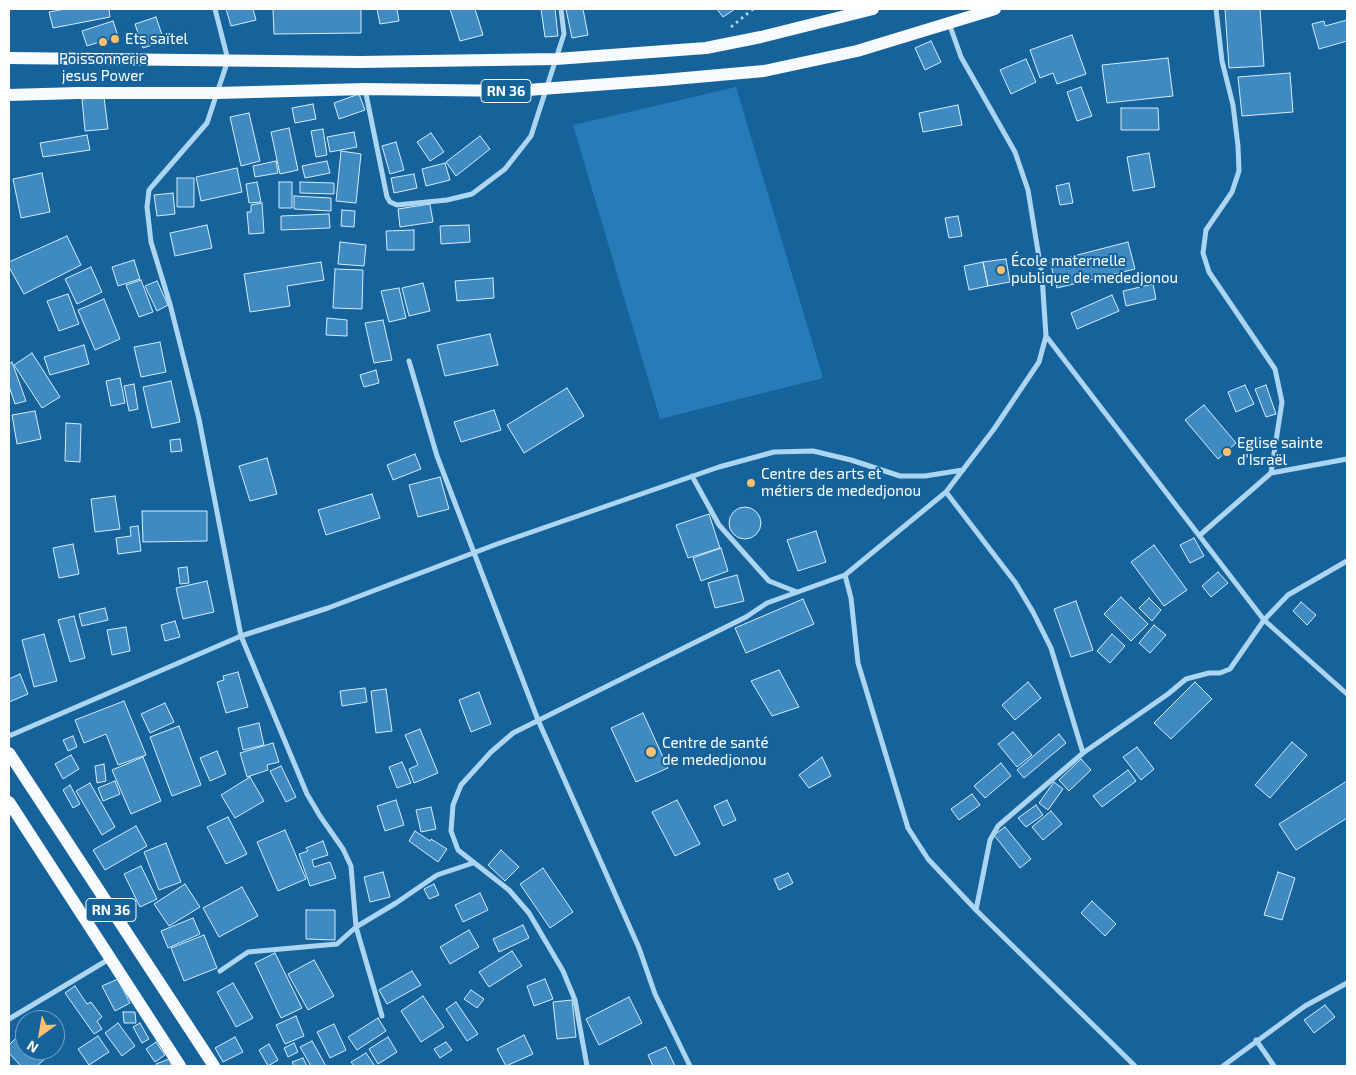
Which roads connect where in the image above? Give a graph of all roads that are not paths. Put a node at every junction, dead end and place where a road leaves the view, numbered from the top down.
1 (215, 9) edge
2 (561, 9) edge
3 (873, 9) edge
4 (995, 9) edge
5 (1216, 9) edge
6 (949, 23) junction
7 (11, 56) edge
8 (556, 59) junction
9 (228, 60) junction
10 (546, 88) junction
11 (365, 89) junction
12 (217, 93) junction
13 (9, 97) edge
14 (1046, 336) junction
15 (409, 360) dead end
16 (1347, 459) edge
17 (963, 470) junction
18 (1272, 473) junction
19 (692, 476) junction
20 (946, 492) junction
21 (1200, 535) junction
22 (474, 553) junction
23 (1347, 562) edge
24 (845, 575) junction
25 (798, 592) junction
26 (1264, 620) junction
27 (241, 636) junction
28 (1347, 694) edge
29 (538, 720) junction
30 (9, 736) edge
31 (9, 752) edge
32 (1083, 753) junction
33 (9, 802) edge
34 (473, 863) junction
35 (976, 910) junction
36 (356, 927) junction
37 (111, 957) junction
38 (220, 971) dead end
39 (1347, 983) edge
40 (382, 1016) dead end
41 (9, 1019) edge
42 (1256, 1040) junction
43 (180, 1066) edge
44 (214, 1066) edge
45 (587, 1066) edge
46 (690, 1066) edge
47 (1135, 1066) edge
48 (1223, 1066) edge
49 (1274, 1066) edge

1 - 9 street
2 - 8 street
3 - 8 main road, RN 36
4 - 6 main road, RN 36
5 - 18 street
6 - 10 main road, RN 36
6 - 14 street
7 - 9 main road, RN 36
8 - 9 main road, RN 36
8 - 10 street
9 - 12 street
10 - 11 main road, RN 36
10 - 11 street
11 - 12 main road, RN 36
12 - 13 main road, RN 36
12 - 27 street
14 - 17 street
14 - 21 street
15 - 22 street
16 - 18 street
17 - 19 street
17 - 20 street
18 - 21 street
19 - 22 street
19 - 25 street
20 - 24 street
20 - 32 street
21 - 26 street
22 - 27 street
22 - 29 street
23 - 26 street
24 - 25 street
24 - 35 street
25 - 29 street
26 - 28 street
26 - 32 street
27 - 30 street
27 - 36 street
29 - 34 street
29 - 46 street
31 - 44 main road, RN 36
32 - 35 street
33 - 37 main road, RN 36
34 - 36 street
34 - 45 street
35 - 47 street
36 - 38 street
36 - 40 street
37 - 41 street
37 - 43 main road, RN 36
39 - 42 street
42 - 48 street
42 - 49 street

